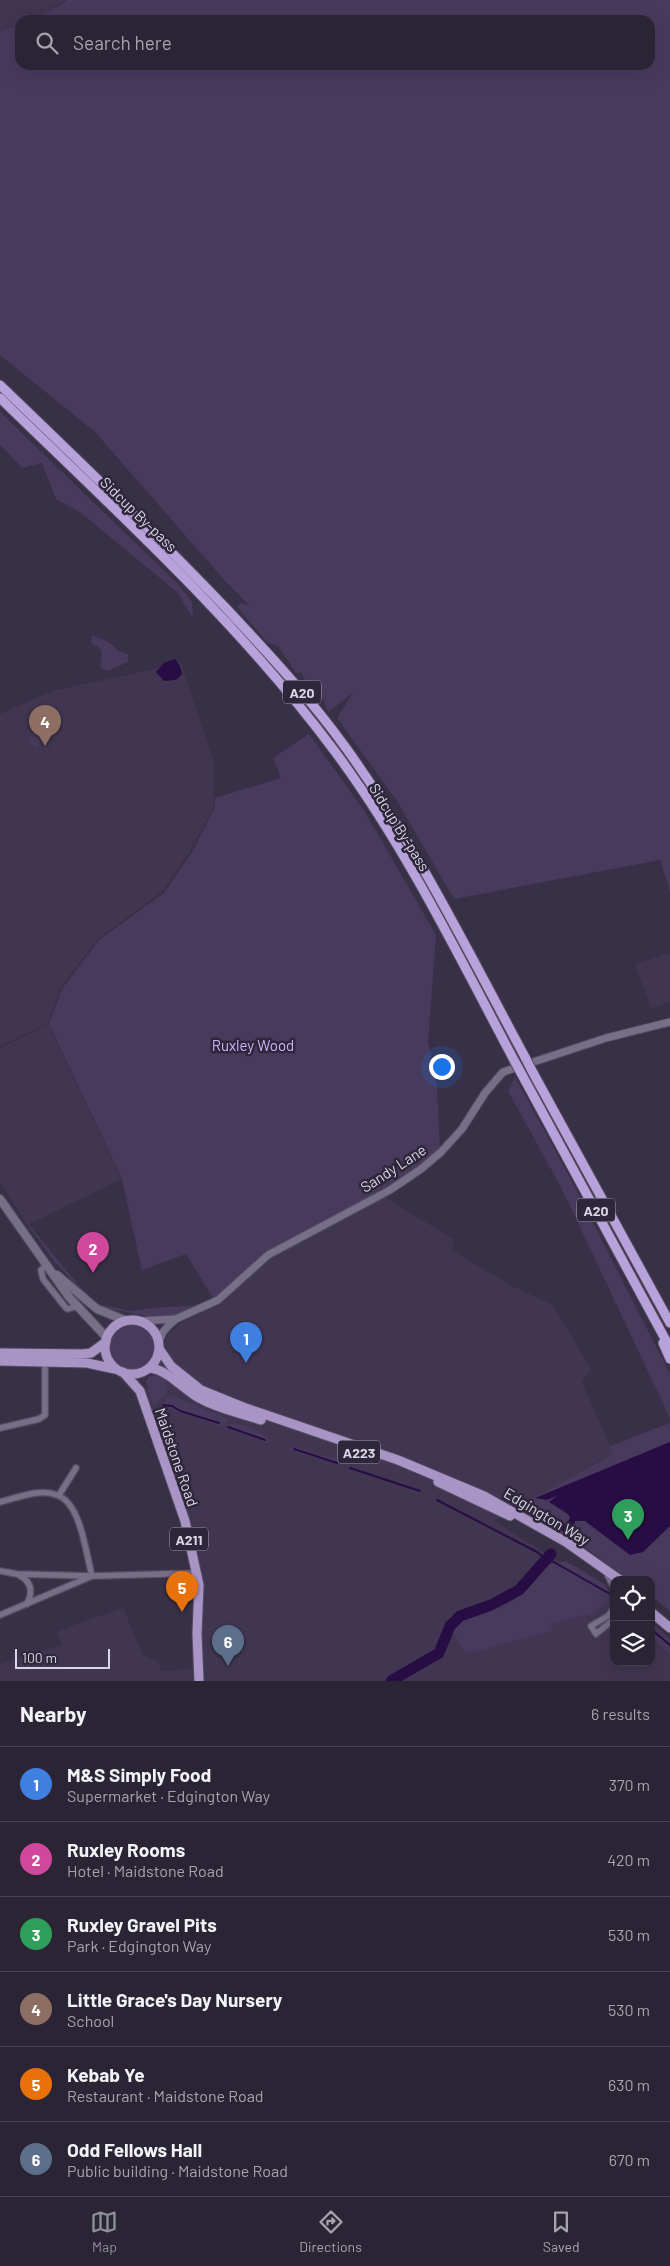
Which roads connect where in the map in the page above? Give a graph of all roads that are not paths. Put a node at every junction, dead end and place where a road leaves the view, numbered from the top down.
1 (0, 385) edge
2 (0, 398) edge
3 (670, 1022) edge
4 (0, 1199) edge
5 (47, 1265) junction
6 (54, 1273) junction
7 (76, 1306) junction
8 (652, 1316) junction
9 (176, 1319) junction
10 (127, 1321) junction
11 (140, 1321) junction
12 (670, 1323) edge
13 (107, 1340) junction
14 (159, 1345) junction
15 (670, 1348) edge
16 (0, 1353) edge
17 (670, 1359) edge
18 (0, 1361) edge
19 (45, 1369) dead end
20 (149, 1369) junction
21 (120, 1371) junction
22 (140, 1391) junction
23 (242, 1411) junction
24 (0, 1428) edge
25 (353, 1447) junction
26 (76, 1468) dead end
27 (438, 1478) junction
28 (456, 1483) junction
29 (59, 1496) junction
30 (0, 1502) edge
31 (516, 1519) junction
32 (0, 1571) edge
33 (197, 1572) junction
34 (17, 1574) junction
35 (92, 1576) junction
36 (614, 1576) edge
37 (610, 1578) edge
38 (26, 1604) junction
39 (655, 1608) edge
40 (610, 1613) edge
41 (0, 1615) edge
42 (655, 1616) edge
43 (670, 1620) edge
44 (612, 1621) edge
45 (670, 1629) edge
46 (199, 1681) edge

1 - 12 highway, Sidcup By-pass / A20, bridge
2 - 8 highway, Sidcup By-pass / A20, bridge
3 - 9 street, Sandy Lane
4 - 5 main road
5 - 6 main road
5 - 7 street
6 - 7 main road
6 - 10 main road
7 - 13 main road
8 - 15 highway, Sidcup By-pass / A20
8 - 17 highway, A20
9 - 11 street, Sandy Lane
9 - 14 street, Sandy Lane
10 - 11 main road
10 - 13 main road
11 - 14 main road
13 - 16 main road
13 - 21 main road
14 - 20 main road
14 - 23 main road, Edgington Way / A223
18 - 21 main road
19 - 24 street
20 - 21 main road
20 - 22 main road
20 - 23 main road, Edgington Way / A223
21 - 22 main road, Maidstone Road / A211
22 - 33 main road, Maidstone Road / A211
23 - 25 main road, Edgington Way / A223
23 - 25 main road, Edgington Way / A223
25 - 27 main road, Edgington Way / A223
25 - 27 main road, Edgington Way / A223
26 - 29 street
27 - 28 main road, Edgington Way / A223
27 - 31 main road, Edgington Way / A223
28 - 31 main road, Edgington Way / A223
28 - 36 main road, Edgington Way / A223
29 - 30 street
29 - 35 street
31 - 37 main road, Edgington Way / A223
32 - 34 street
33 - 35 street
33 - 46 main road, Maidstone Road / A211
34 - 35 street
34 - 38 street
35 - 38 street
38 - 41 street
39 - 43 main road
40 - 44 street
42 - 45 main road

